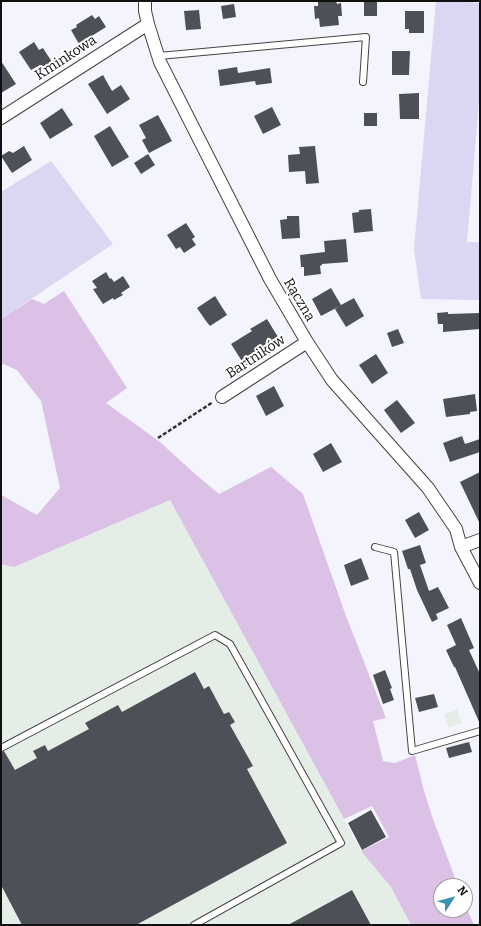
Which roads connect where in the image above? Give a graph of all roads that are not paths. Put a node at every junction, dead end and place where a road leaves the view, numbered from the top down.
1 (145, 1) edge
2 (148, 24) junction
3 (158, 56) junction
4 (363, 82) dead end
5 (1, 118) edge
6 (307, 342) junction
7 (222, 397) road end
8 (480, 540) edge
9 (375, 547) dead end
10 (461, 547) junction
11 (480, 583) edge
12 (480, 731) edge
13 (1, 748) edge
14 (194, 925) edge

1 - 2 street, Rączna
2 - 3 street, Rączna
2 - 5 street, Kminkowa
3 - 4 lane
3 - 6 street, Rączna
6 - 7 street, Bartników
6 - 10 street, Rączna
8 - 10 street
9 - 12 lane
10 - 11 street, Rączna
13 - 14 lane

